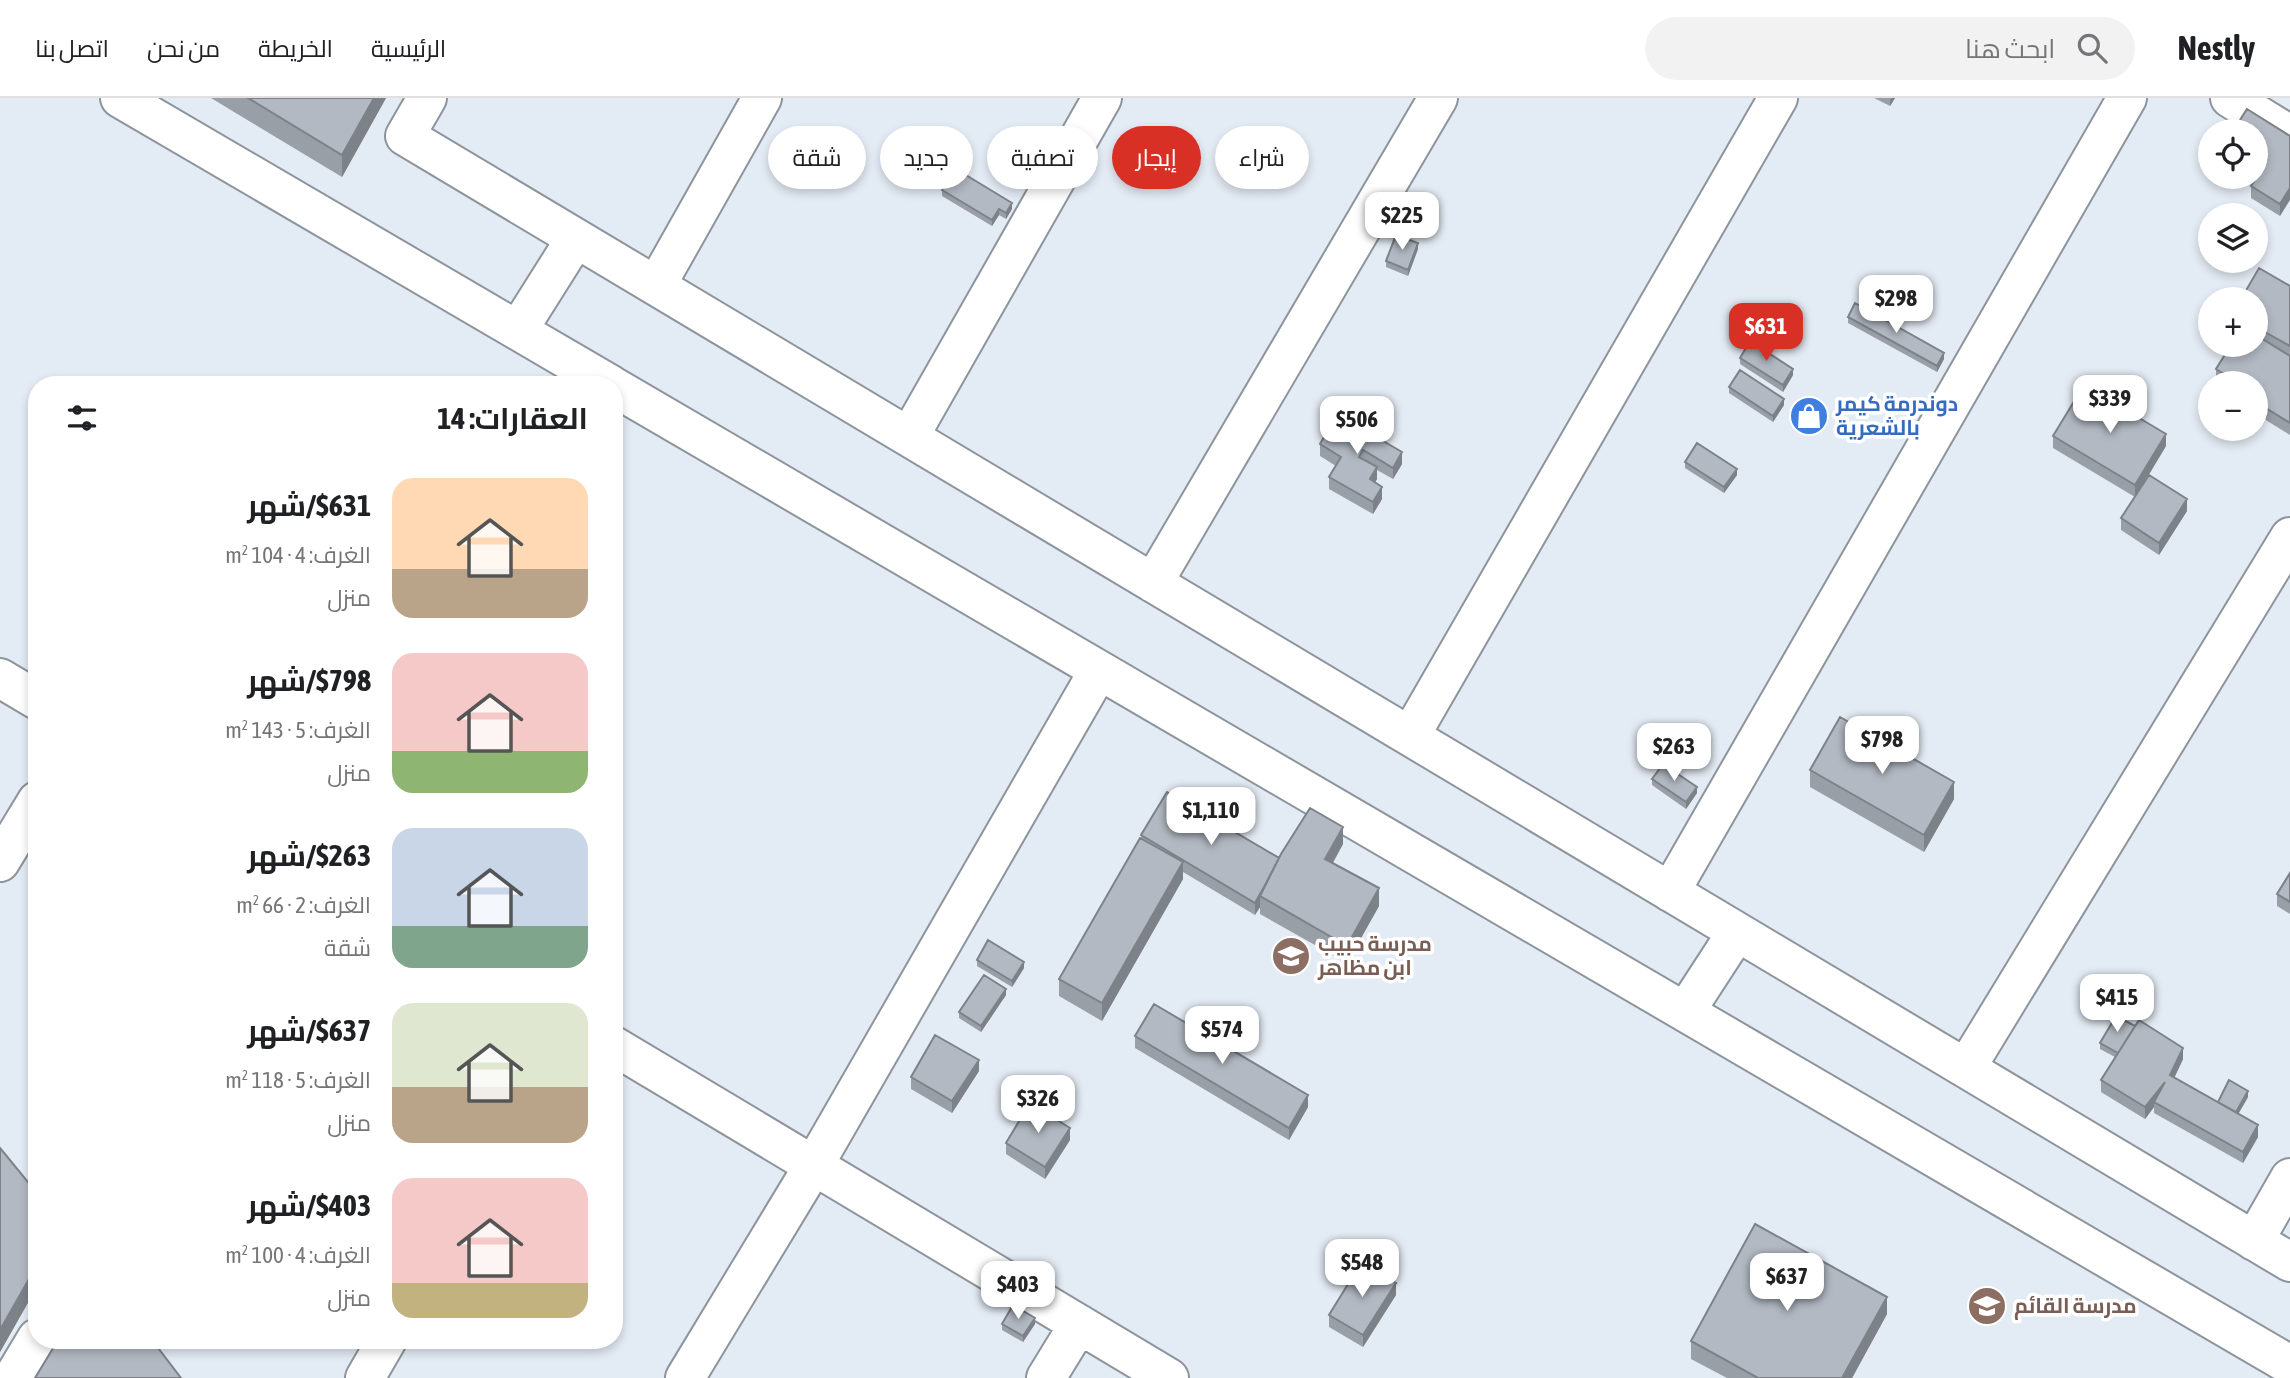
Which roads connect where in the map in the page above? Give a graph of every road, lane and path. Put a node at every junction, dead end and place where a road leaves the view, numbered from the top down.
1 (120, 98) edge
2 (426, 98) edge
3 (762, 98) edge
4 (1102, 98) edge
5 (1438, 98) edge
6 (1778, 98) edge
7 (2127, 98) edge
8 (2230, 98) edge
9 (2290, 135) edge
10 (576, 238) junction
11 (656, 286) junction
12 (518, 330) junction
13 (596, 376) edge
14 (623, 392) edge
15 (909, 438) junction
16 (2290, 537) edge
17 (1153, 583) junction
18 (1098, 670) junction
19 (0, 678) edge
20 (28, 695) edge
21 (1410, 736) junction
22 (28, 816) edge
23 (0, 862) edge
24 (1670, 892) junction
25 (1737, 932) junction
26 (1685, 1012) junction
27 (623, 1051) edge
28 (1966, 1068) junction
29 (814, 1165) junction
30 (2290, 1178) edge
31 (2254, 1241) junction
32 (2290, 1262) edge
33 (1079, 1324) junction
34 (30, 1349) edge
35 (382, 1349) edge
36 (2290, 1365) edge
37 (13, 1378) edge
38 (365, 1378) edge
39 (685, 1378) edge
40 (1046, 1378) edge
41 (1169, 1378) edge

1 - 12 street
2 - 10 street
3 - 11 street
4 - 15 street
5 - 17 street
6 - 21 street
7 - 24 street
8 - 9 street
10 - 11 street
10 - 12 street
11 - 15 street
12 - 13 street
14 - 18 street
15 - 17 street
16 - 28 street
17 - 21 street
18 - 26 street
18 - 29 street
19 - 20 street
21 - 24 street
22 - 23 street
24 - 25 street
25 - 26 street
25 - 28 street
26 - 36 street
27 - 29 street
28 - 31 street
29 - 33 street
29 - 39 street
30 - 31 street
31 - 32 street
33 - 40 street
33 - 41 street
34 - 37 street
35 - 38 street

